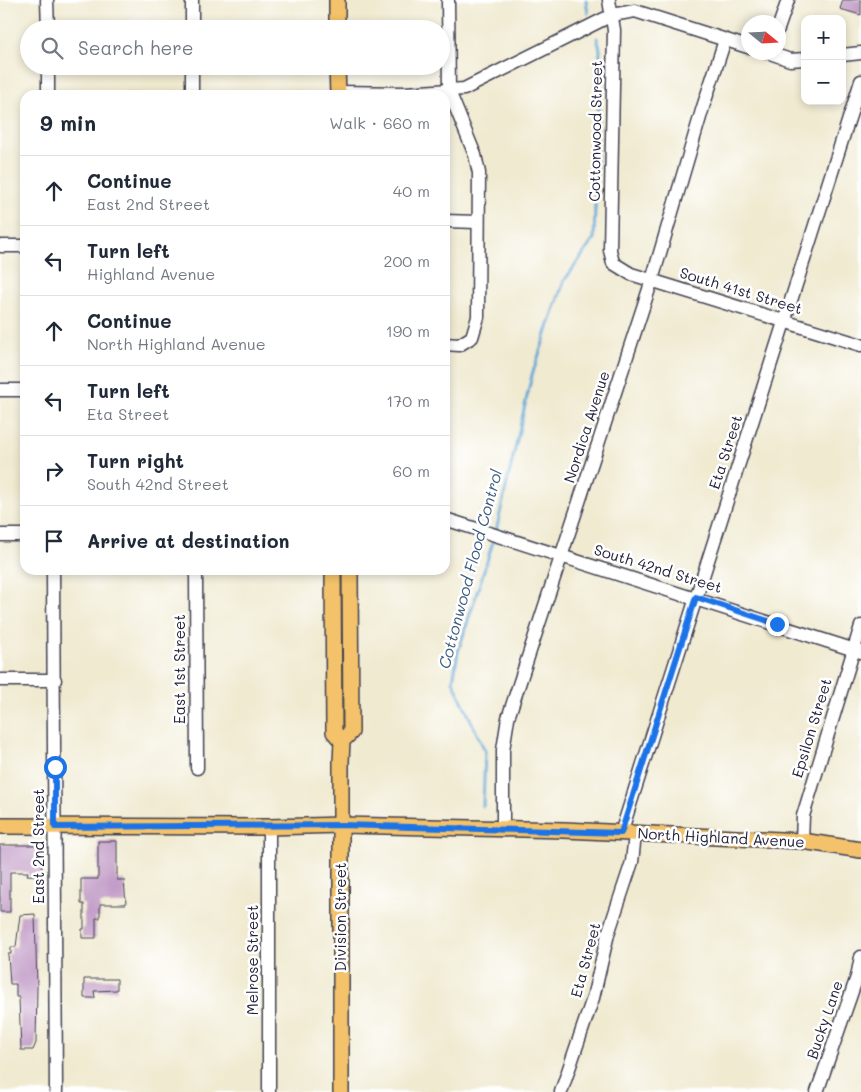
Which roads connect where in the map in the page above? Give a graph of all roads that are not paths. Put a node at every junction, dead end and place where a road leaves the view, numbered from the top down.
1 (47, 0) edge
2 (192, 0) edge
3 (337, 0) edge
4 (448, 0) edge
5 (609, 0) edge
6 (788, 0) edge
7 (612, 15) junction
8 (783, 15) edge
9 (48, 20) edge
10 (192, 20) edge
11 (337, 20) edge
12 (448, 20) edge
13 (725, 40) junction
14 (741, 45) edge
15 (861, 53) edge
16 (846, 55) edge
17 (786, 59) edge
18 (801, 59) edge
19 (48, 75) edge
20 (192, 75) edge
21 (337, 75) edge
22 (449, 75) edge
23 (861, 81) edge
24 (48, 90) edge
25 (192, 90) edge
26 (338, 90) edge
27 (449, 90) joint
28 (450, 92) edge
29 (450, 221) edge
30 (477, 222) junction
31 (0, 246) edge
32 (20, 246) edge
33 (613, 263) joint
34 (652, 280) junction
35 (786, 322) junction
36 (450, 344) edge
37 (861, 345) edge
38 (0, 390) edge
39 (20, 390) edge
40 (450, 521) edge
41 (20, 535) edge
42 (0, 536) edge
43 (561, 556) junction
44 (53, 575) edge
45 (196, 575) edge
46 (333, 575) edge
47 (350, 575) edge
48 (696, 597) junction
49 (861, 626) edge
50 (857, 650) edge
51 (0, 680) edge
52 (55, 680) junction
53 (342, 741) junction
54 (197, 768) dead end
55 (342, 825) junction
56 (0, 826) edge
57 (55, 827) junction
58 (269, 827) junction
59 (504, 828) junction
60 (628, 833) junction
61 (802, 841) junction
62 (861, 850) edge
63 (861, 957) edge
64 (56, 1092) edge
65 (269, 1092) edge
66 (341, 1092) edge
67 (561, 1092) edge
68 (817, 1092) edge

1 - 9 street
2 - 10 street
3 - 11 main road
4 - 12 street
5 - 7 street, Cottonwood Street
6 - 8 street
7 - 13 street
7 - 27 street
7 - 33 street, Cottonwood Street
13 - 14 street
13 - 34 street, Nordica Avenue
15 - 16 street
17 - 18 street
19 - 24 street
20 - 25 street
21 - 26 main road
22 - 27 street
23 - 35 street, Eta Street
28 - 30 street
29 - 30 street
30 - 36 street
31 - 32 street
33 - 34 street, South 41st Street
34 - 35 street, South 41st Street
34 - 43 street, Nordica Avenue
35 - 37 street, South 41st Street
35 - 48 street, Eta Street
38 - 39 street
40 - 43 street, South 42nd Street
41 - 42 street
43 - 48 street, South 42nd Street
43 - 59 street, Nordica Avenue
44 - 52 street, East 2nd Street
45 - 54 street, East 1st Street
46 - 53 main road, Division Street
47 - 53 main road, Division Street
48 - 50 street, South 42nd Street
48 - 60 street, Eta Street
49 - 50 street, Epsilon Street
50 - 61 street, Epsilon Street
51 - 52 street
52 - 57 street, East 2nd Street
53 - 55 main road, Division Street
55 - 58 main road, North Highland Avenue
55 - 59 main road, North Highland Avenue
55 - 66 main road, Division Street
56 - 57 main road, North Highland Avenue
57 - 58 main road, North Highland Avenue
57 - 64 street, East 2nd Street
58 - 65 street, Melrose Street
59 - 60 main road, North Highland Avenue
60 - 61 main road, North Highland Avenue
60 - 67 street, Eta Street
61 - 62 main road, North Highland Avenue
63 - 68 street, Bucky Lane

